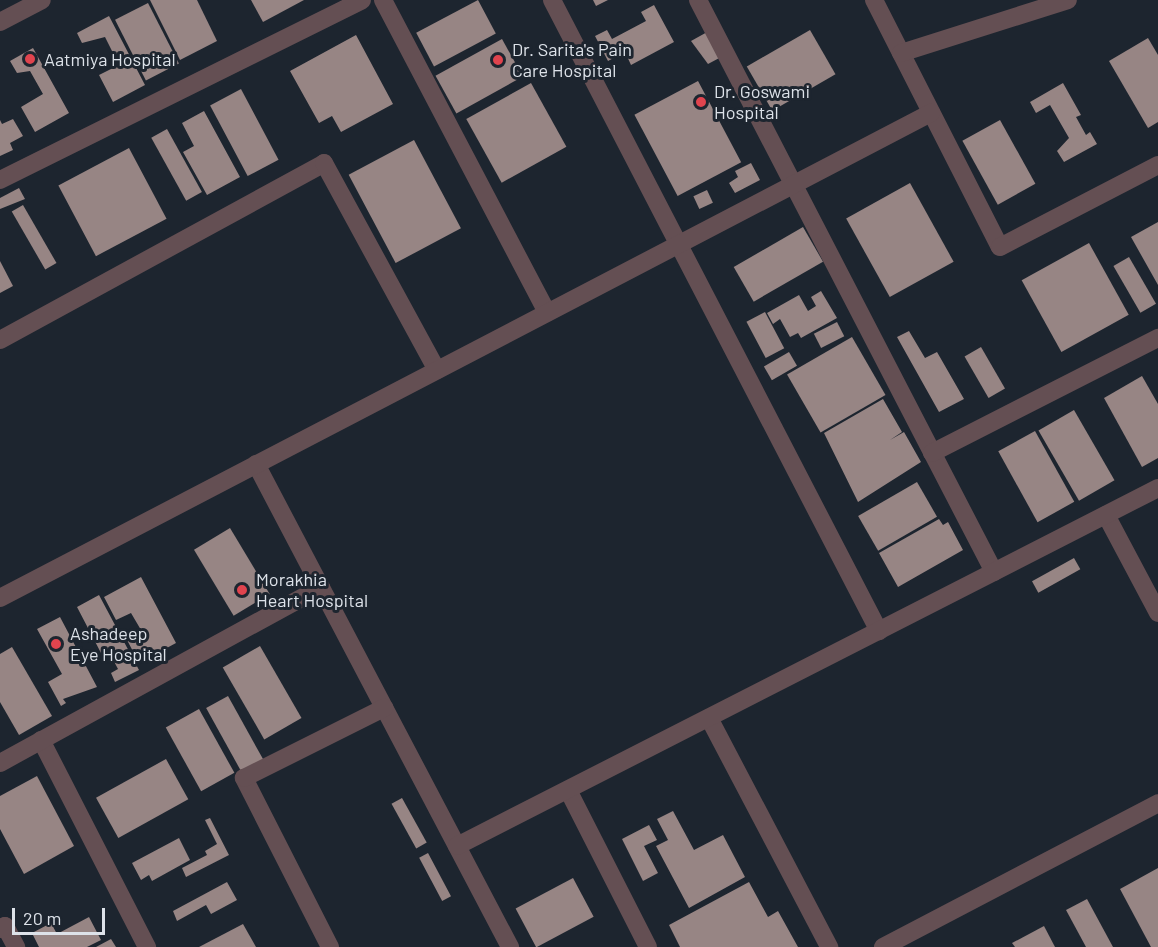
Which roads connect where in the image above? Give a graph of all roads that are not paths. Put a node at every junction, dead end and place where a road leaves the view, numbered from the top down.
1 (42, 0) edge
2 (362, 0) edge
3 (382, 0) edge
4 (552, 0) edge
5 (698, 0) edge
6 (874, 0) edge
7 (1068, 0) edge
8 (0, 22) edge
9 (901, 53) junction
10 (931, 113) junction
11 (1158, 165) edge
12 (0, 180) edge
13 (791, 186) junction
14 (679, 245) junction
15 (547, 314) junction
16 (1158, 338) edge
17 (0, 340) edge
18 (437, 370) junction
19 (932, 453) junction
20 (256, 464) junction
21 (1158, 488) edge
22 (1106, 515) junction
23 (994, 573) junction
24 (321, 587) junction
25 (1, 594) edge
26 (1158, 613) edge
27 (879, 631) junction
28 (384, 708) junction
29 (709, 718) junction
30 (41, 740) junction
31 (0, 763) edge
32 (568, 790) junction
33 (1158, 803) edge
34 (457, 846) junction
35 (0, 929) edge
36 (16, 947) edge
37 (147, 947) edge
38 (330, 947) edge
39 (510, 947) edge
40 (648, 947) edge
41 (829, 947) edge
42 (883, 947) edge

1 - 8 street
2 - 12 street
3 - 15 street
4 - 14 street
5 - 13 street
6 - 9 street
7 - 9 street
9 - 10 street
10 - 11 street
10 - 13 street
13 - 14 street
13 - 19 street
14 - 15 street
14 - 27 street
15 - 18 street
16 - 19 street
17 - 18 street
18 - 20 street
19 - 23 street
20 - 24 street
20 - 25 street
21 - 22 street
22 - 23 street
22 - 26 street
23 - 27 street
24 - 28 street
24 - 30 street
27 - 29 street
28 - 34 street
28 - 38 street
29 - 32 street
29 - 41 street
30 - 31 street
30 - 37 street
32 - 34 street
32 - 40 street
33 - 42 street
34 - 39 street
35 - 36 street

